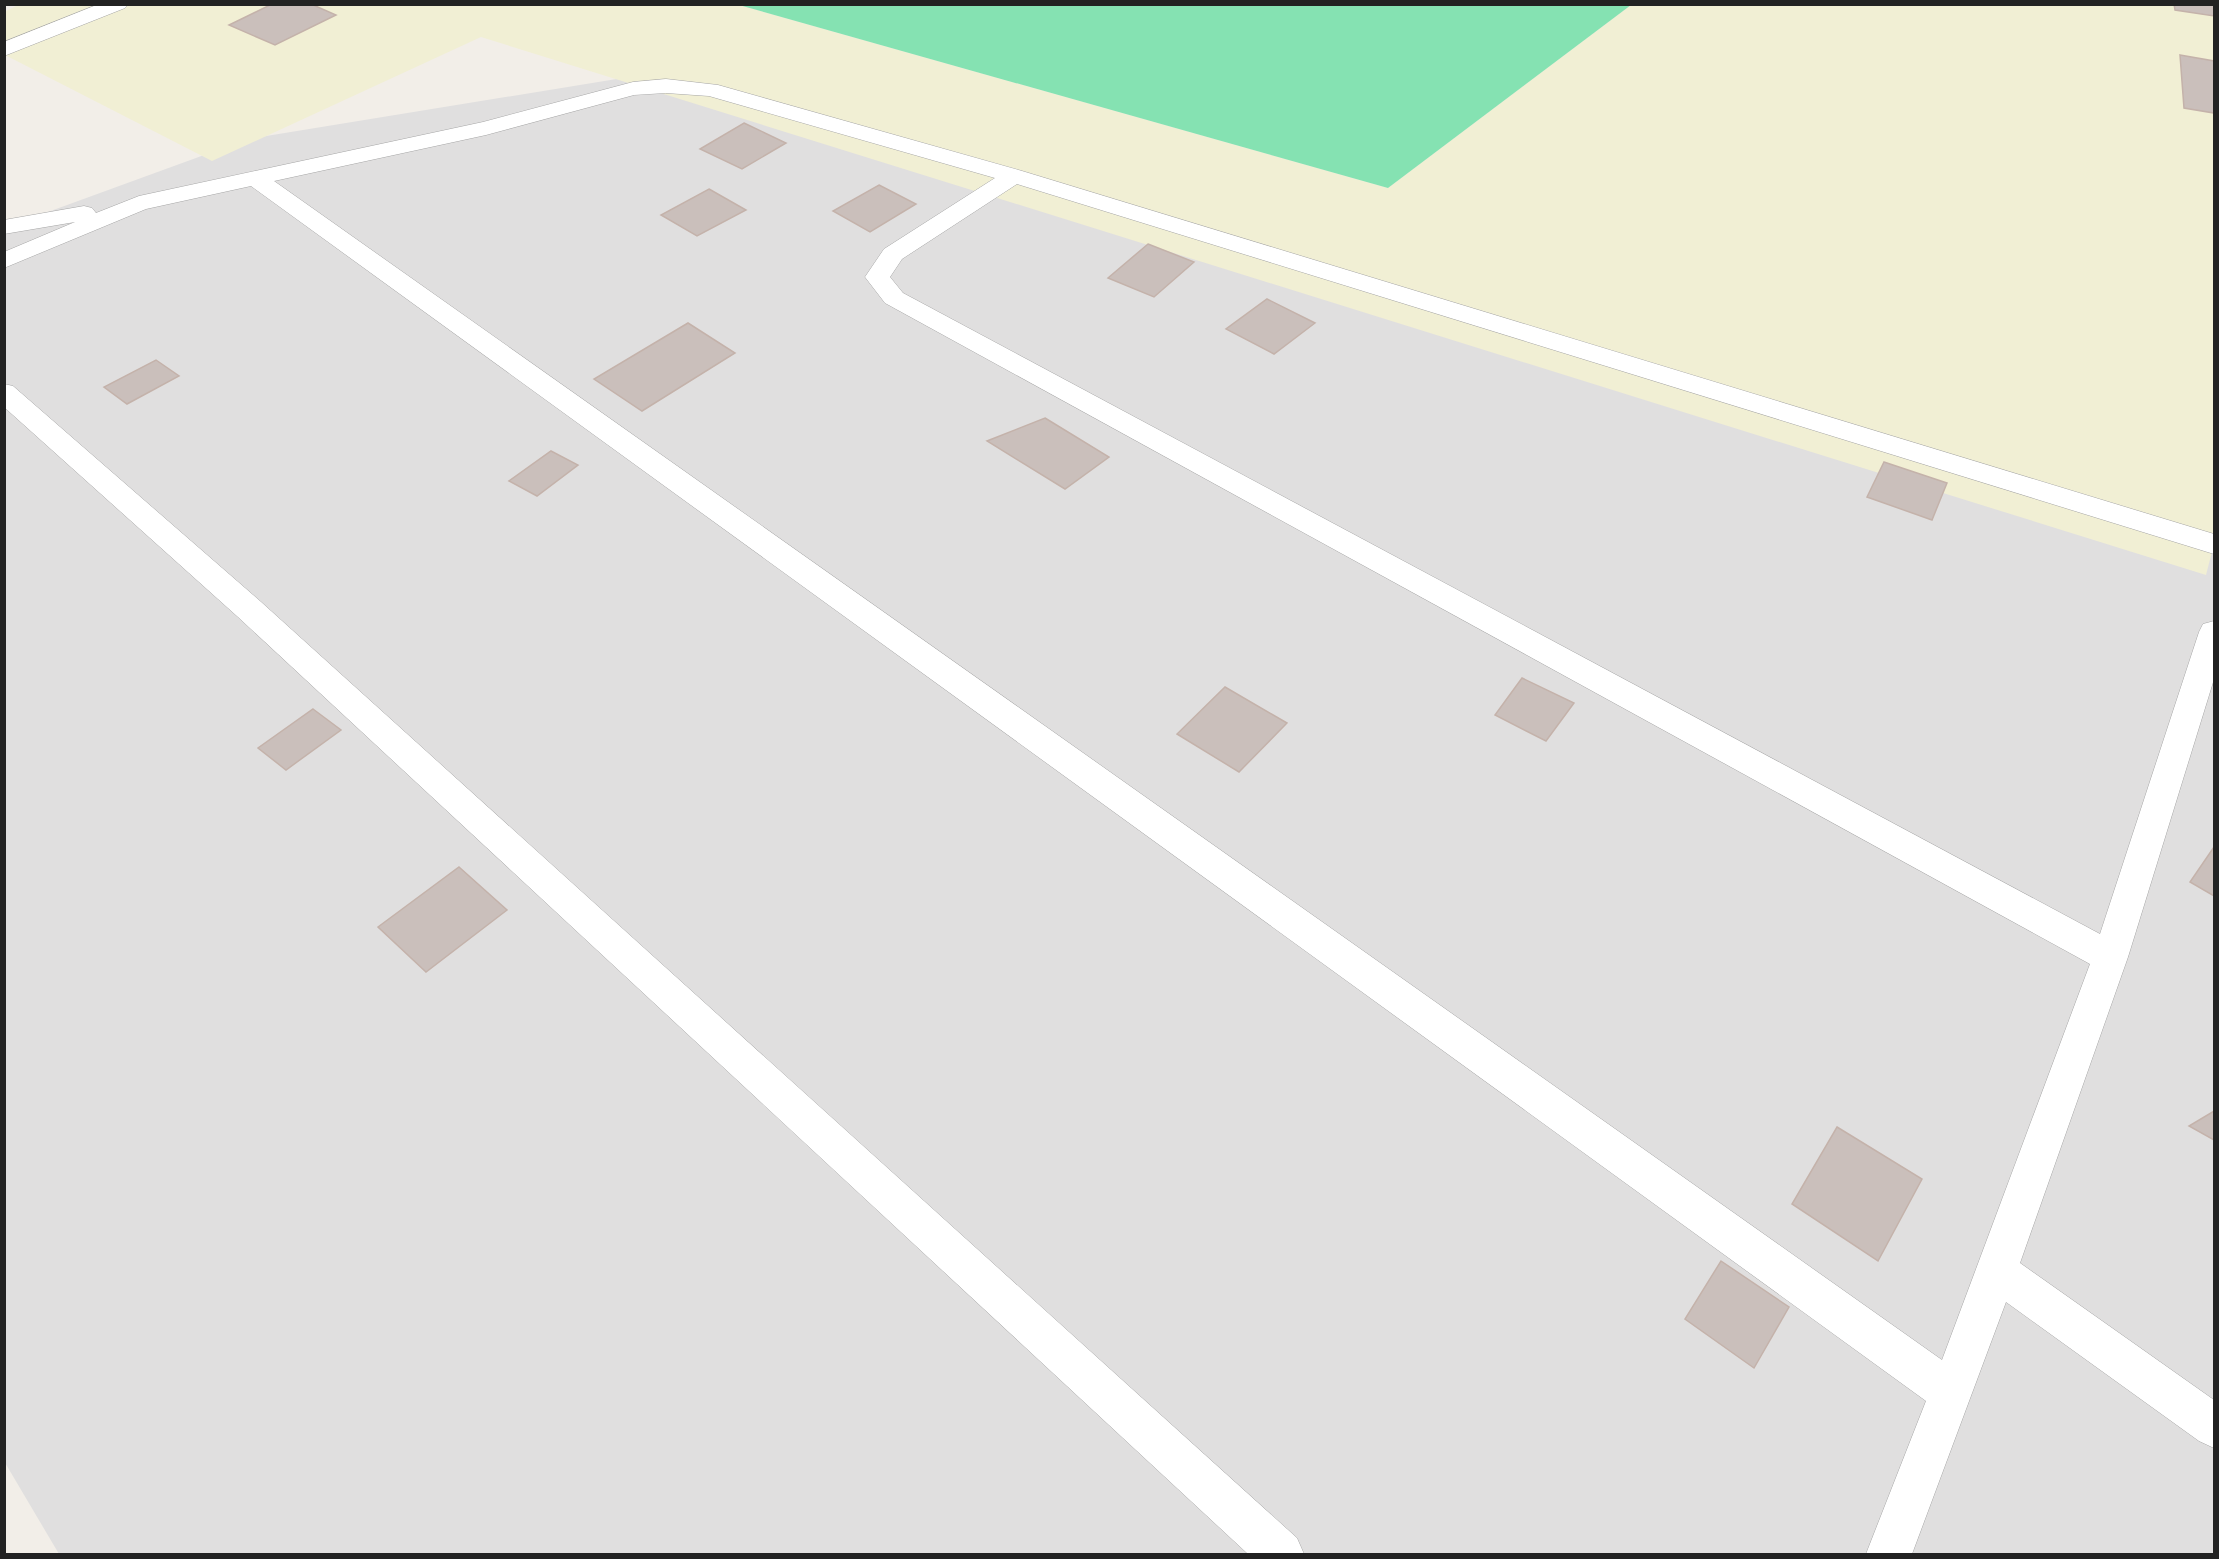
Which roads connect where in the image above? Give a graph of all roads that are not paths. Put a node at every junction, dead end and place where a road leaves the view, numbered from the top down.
1 (118, 4) edge
2 (4, 50) edge
3 (1014, 176) junction
4 (254, 177) junction
5 (139, 204) junction
6 (4, 227) edge
7 (4, 261) edge
8 (4, 392) edge
9 (2214, 544) edge
10 (2214, 632) edge
11 (2110, 957) junction
12 (1997, 1271) junction
13 (1950, 1392) junction
14 (2214, 1426) edge
15 (1281, 1554) edge
16 (1889, 1554) edge

1 - 2 street
3 - 4 street
3 - 9 street
3 - 11 street
4 - 5 street
4 - 13 street
5 - 6 street
5 - 7 street
8 - 15 street
10 - 11 street
11 - 12 street
12 - 13 street
12 - 14 street
13 - 16 street

